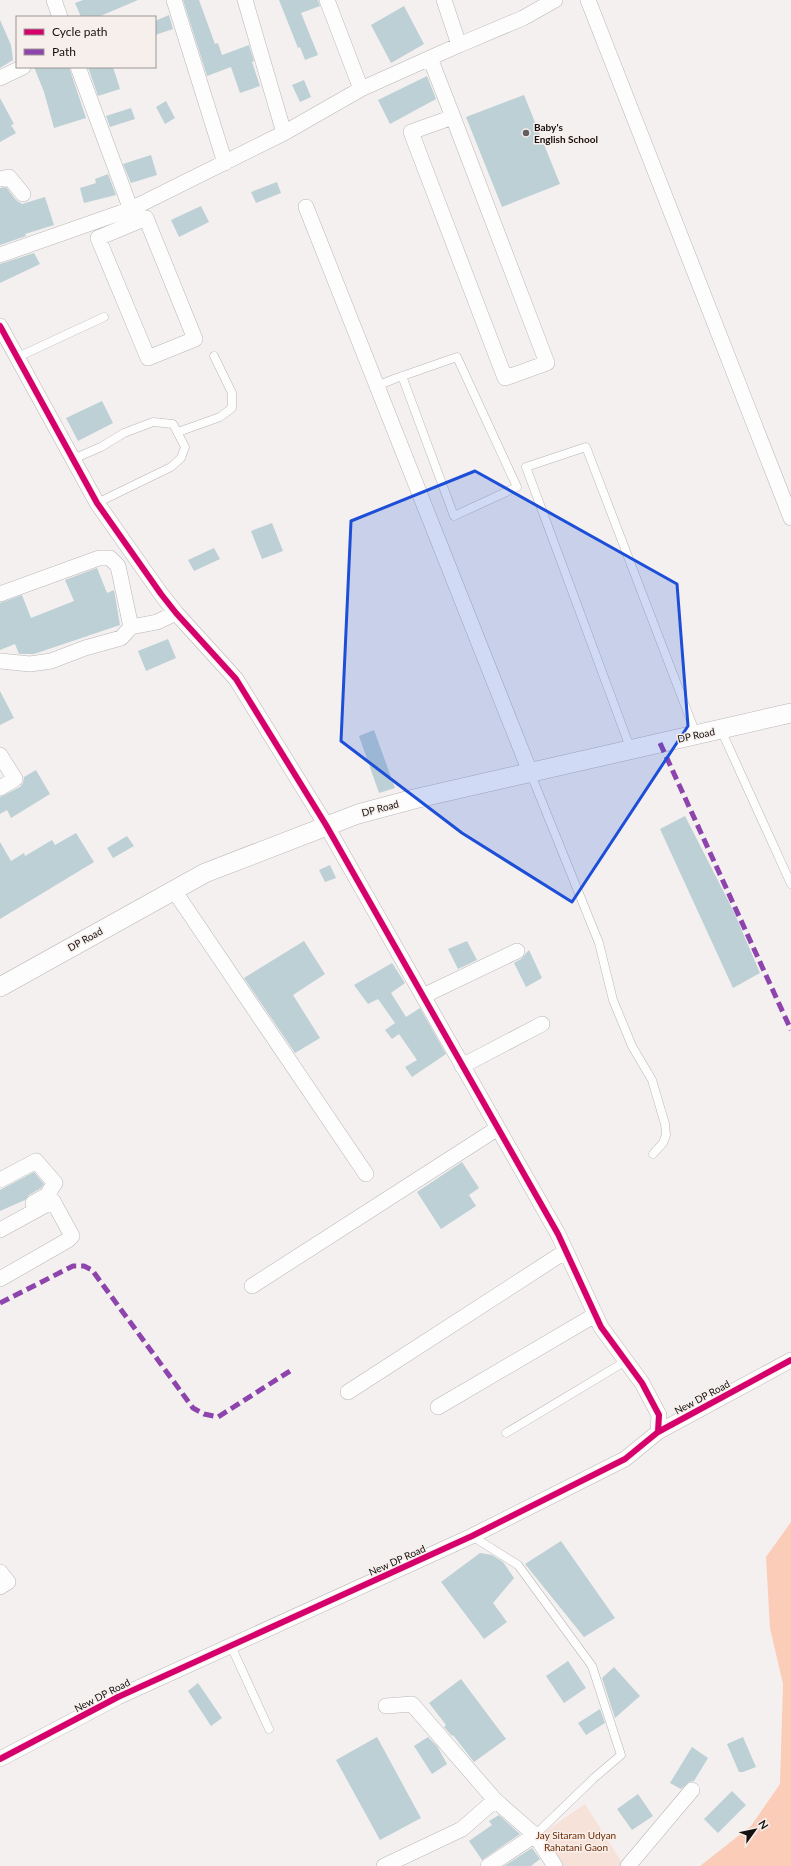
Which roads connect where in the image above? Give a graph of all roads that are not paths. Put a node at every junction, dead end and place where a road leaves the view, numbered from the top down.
1 (54, 0) edge
2 (174, 0) edge
3 (245, 0) edge
4 (327, 0) edge
5 (444, 0) edge
6 (588, 0) edge
7 (548, 2) edge
8 (60, 16) edge
9 (459, 45) junction
10 (430, 58) junction
11 (20, 68) edge
12 (78, 68) edge
13 (0, 78) edge
14 (361, 89) junction
15 (454, 117) junction
16 (284, 133) junction
17 (225, 164) junction
18 (0, 179) edge
19 (23, 194) dead end
20 (306, 207) dead end
21 (134, 216) junction
22 (0, 255) edge
23 (104, 317) dead end
24 (0, 326) edge
25 (214, 356) dead end
26 (18, 357) junction
27 (402, 376) junction
28 (378, 386) junction
29 (178, 432) junction
30 (73, 459) junction
31 (97, 503) junction
32 (791, 518) edge
33 (0, 594) edge
34 (176, 614) junction
35 (131, 627) junction
36 (0, 661) edge
37 (791, 713) edge
38 (721, 730) junction
39 (696, 734) junction
40 (630, 750) junction
41 (0, 755) edge
42 (530, 772) junction
43 (0, 788) edge
44 (326, 825) junction
45 (791, 884) edge
46 (179, 886) junction
47 (517, 951) dead end
48 (0, 987) edge
49 (423, 996) junction
50 (542, 1024) dead end
51 (462, 1066) junction
52 (498, 1128) junction
53 (653, 1154) dead end
54 (366, 1174) dead end
55 (0, 1180) edge
56 (0, 1223) edge
57 (0, 1230) edge
58 (566, 1251) junction
59 (0, 1279) edge
60 (252, 1286) dead end
61 (595, 1315) junction
62 (791, 1360) edge
63 (626, 1361) junction
64 (348, 1392) dead end
65 (438, 1407) dead end
66 (658, 1432) junction
67 (506, 1433) dead end
68 (472, 1536) junction
69 (0, 1572) edge
70 (0, 1587) edge
71 (231, 1646) junction
72 (386, 1706) dead end
73 (269, 1730) dead end
74 (0, 1759) edge
75 (692, 1790) dead end
76 (495, 1800) junction
77 (535, 1835) junction
78 (509, 1860) edge
79 (384, 1866) edge
80 (488, 1866) edge
81 (555, 1866) edge
82 (628, 1866) edge

1 - 8 street
2 - 17 street
3 - 16 street
4 - 14 street
5 - 9 street
6 - 32 street
7 - 9 street
9 - 10 street
10 - 14 street
10 - 15 street
11 - 13 street
12 - 21 street
14 - 16 street
15 - 15 street
16 - 17 street
17 - 21 street
18 - 19 street
20 - 28 street
21 - 21 street
21 - 22 street
23 - 26 lane
24 - 26 street
25 - 29 lane
26 - 30 street
27 - 27 lane
27 - 28 lane
28 - 42 street
29 - 30 lane
29 - 31 lane
30 - 31 street
31 - 34 street
33 - 35 street
34 - 35 street
34 - 44 street
35 - 36 street
37 - 38 street, DP Road
38 - 39 street, DP Road
38 - 45 lane
39 - 40 street, DP Road
39 - 40 lane
40 - 42 street, DP Road
41 - 43 street
42 - 44 street, DP Road
42 - 53 lane
44 - 46 street, DP Road
44 - 49 street
46 - 48 street, DP Road
46 - 54 street
47 - 49 street
49 - 51 street
50 - 51 street
51 - 52 street
52 - 58 street
52 - 60 street
55 - 56 street
57 - 59 street
58 - 61 street
58 - 64 street
61 - 63 street
61 - 65 street
62 - 66 street, New DP Road
63 - 66 street
63 - 67 lane
66 - 68 street, New DP Road
68 - 71 street, New DP Road
68 - 77 lane
69 - 70 street
71 - 73 lane
71 - 74 street, New DP Road
72 - 76 street
75 - 82 street
76 - 77 street
76 - 79 street
77 - 78 street
77 - 81 street
78 - 80 street

